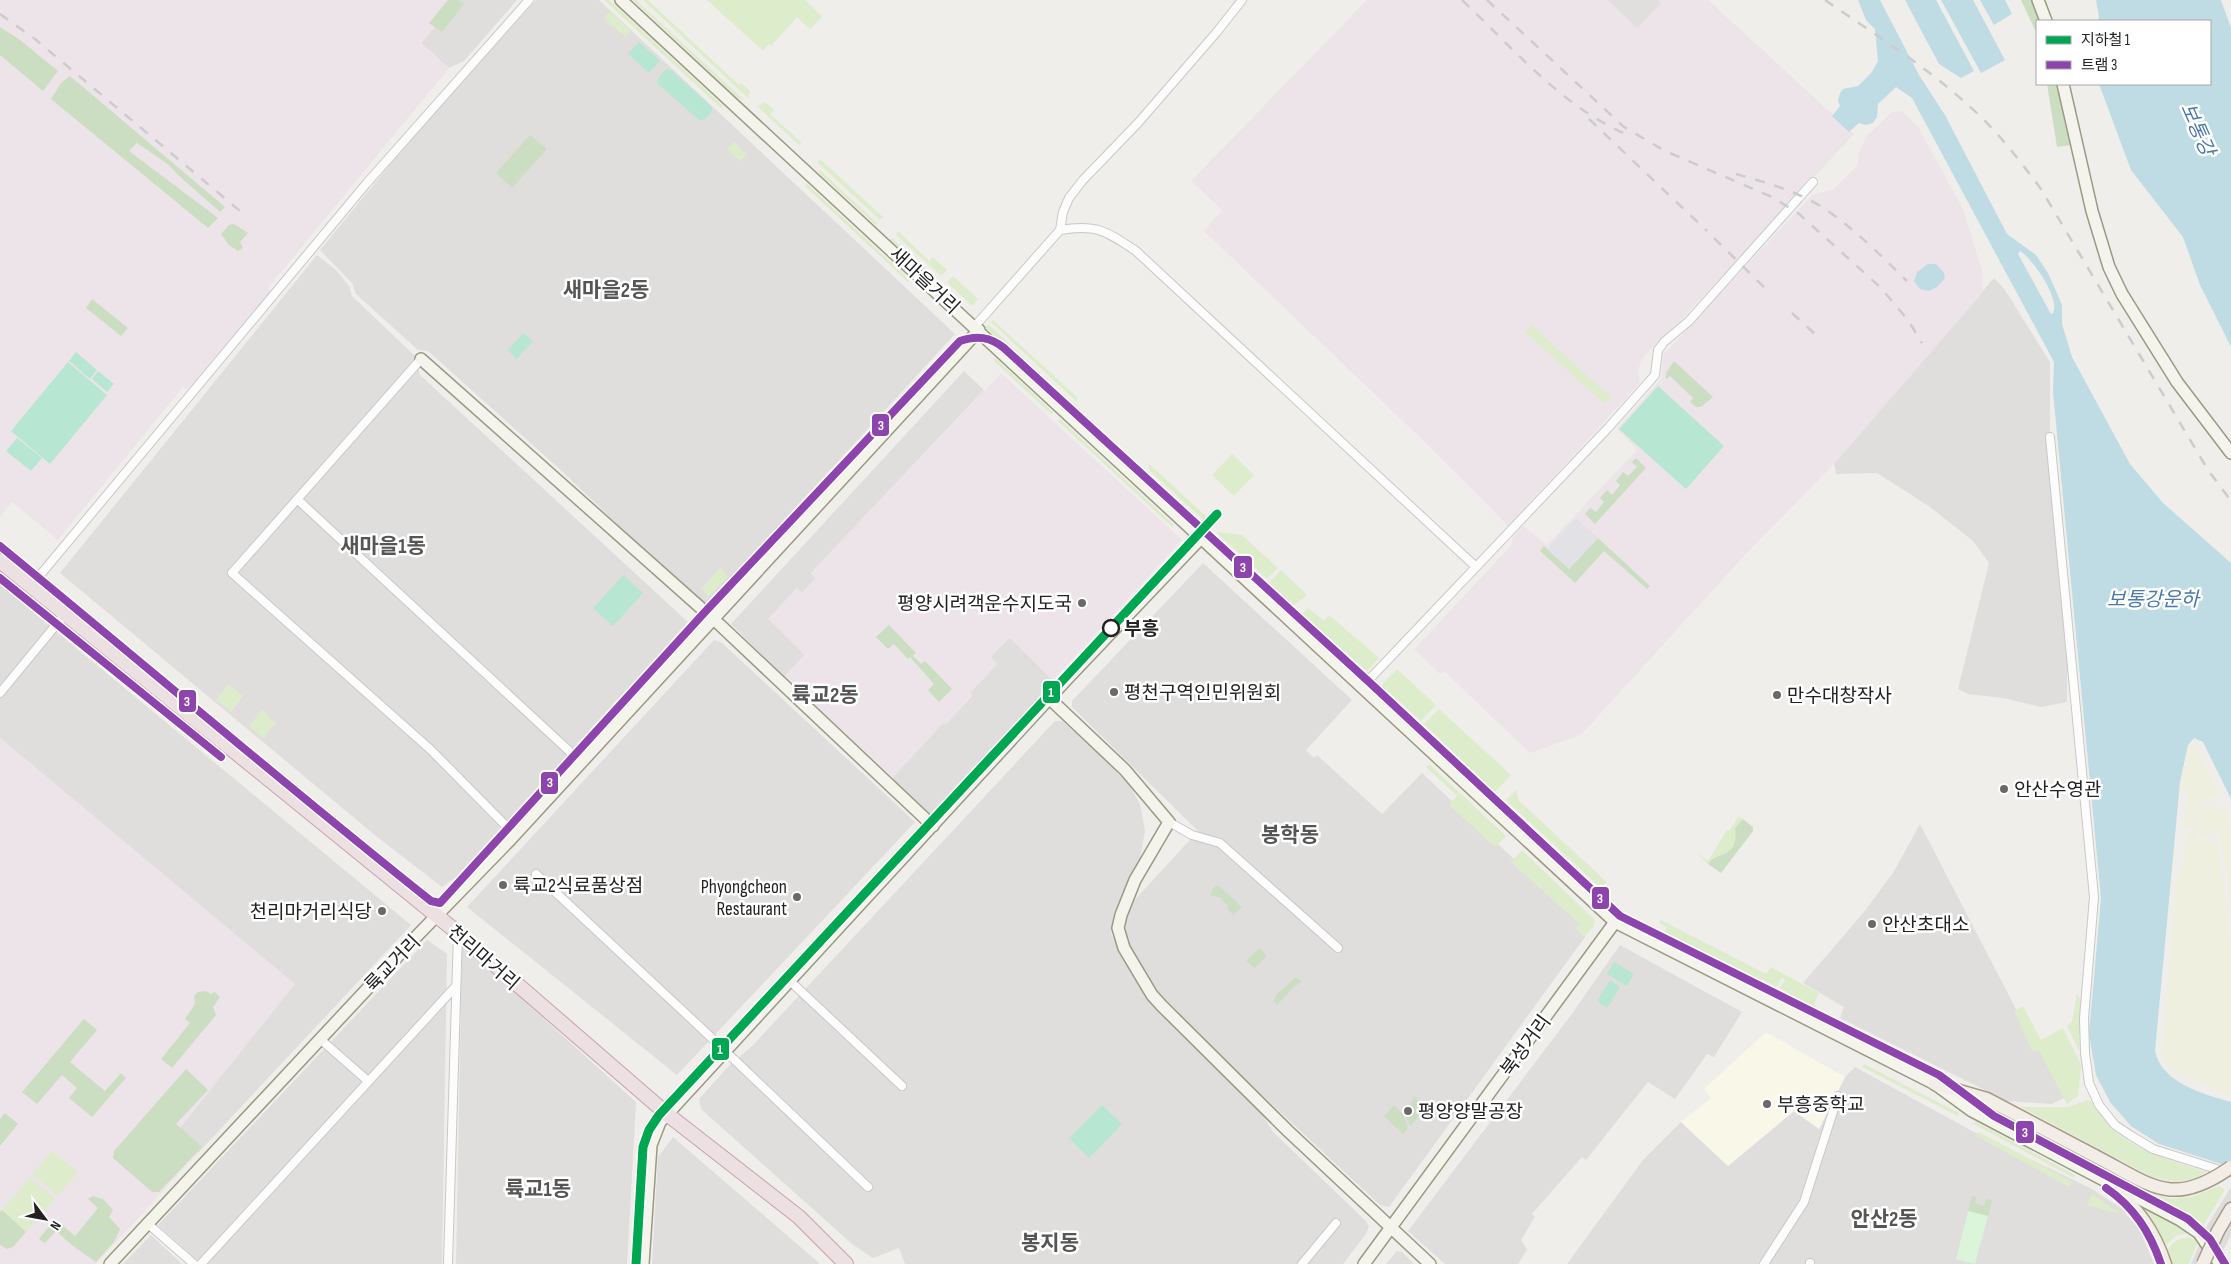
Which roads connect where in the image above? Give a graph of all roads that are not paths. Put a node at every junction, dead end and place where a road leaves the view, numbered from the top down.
1 (529, 0) edge
2 (621, 0) edge
3 (1242, 0) edge
4 (2038, 0) edge
5 (2046, 20) edge
6 (2063, 85) edge
7 (1813, 182) dead end
8 (1060, 230) junction
9 (977, 328) junction
10 (421, 359) joint
11 (2050, 437) dead end
12 (2231, 453) edge
13 (297, 499) junction
14 (1202, 537) junction
15 (0, 561) edge
16 (1476, 567) junction
17 (31, 586) junction
18 (65, 614) junction
19 (714, 619) junction
20 (1363, 686) junction
21 (0, 693) edge
22 (1050, 699) junction
23 (581, 762) junction
24 (1169, 822) junction
25 (933, 826) junction
26 (515, 835) junction
27 (536, 874) dead end
28 (437, 917) junction
29 (1615, 922) junction
30 (458, 934) junction
31 (1338, 948) dead end
32 (790, 981) junction
33 (456, 986) junction
34 (320, 1039) junction
35 (725, 1051) junction
36 (368, 1081) junction
37 (1935, 1084) junction
38 (902, 1086) dead end
39 (1838, 1096) dead end
40 (667, 1114) junction
41 (2231, 1167) edge
42 (2231, 1173) edge
43 (2112, 1185) junction
44 (868, 1187) dead end
45 (2231, 1209) edge
46 (147, 1223) junction
47 (1336, 1223) dead end
48 (1391, 1228) junction
49 (110, 1264) edge
50 (194, 1264) edge
51 (201, 1264) edge
52 (448, 1264) edge
53 (644, 1264) edge
54 (846, 1264) edge
55 (1302, 1264) edge
56 (1364, 1264) edge
57 (1430, 1264) edge
58 (1764, 1264) edge
59 (2165, 1264) edge
60 (2203, 1264) edge
61 (2220, 1264) edge

1 - 17 street
2 - 9 main road, 새마을거리
3 - 8 street
4 - 5 main road
6 - 12 main road
7 - 16 street
8 - 9 street
8 - 16 street
9 - 14 main road, 새마을거리
9 - 19 main road, 륙교거리
10 - 13 street
10 - 19 main road
11 - 42 street
13 - 23 street
13 - 26 street
14 - 20 main road, 새마을거리
14 - 22 main road
15 - 17 highway, 천리마거리
16 - 20 street
17 - 18 highway, 천리마거리
18 - 21 street
18 - 28 highway, 천리마거리
19 - 23 main road, 륙교거리
19 - 25 main road
20 - 29 main road, 새마을거리
22 - 24 main road
22 - 25 main road
23 - 26 main road, 륙교거리
24 - 31 street
24 - 48 main road
25 - 32 main road
26 - 28 main road, 륙교거리
27 - 35 street
28 - 30 highway, 천리마거리
28 - 34 main road, 륙교거리
29 - 37 main road, 새마을거리
29 - 48 main road, 북성거리
30 - 33 street
30 - 40 highway, 천리마거리
32 - 35 main road
32 - 38 street
33 - 36 street
33 - 52 street
34 - 36 street
34 - 46 main road, 륙교거리
35 - 40 main road
35 - 44 street
36 - 51 street
37 - 41 main road, bridge
37 - 43 main road, 새마을거리
39 - 58 street
40 - 53 main road
40 - 54 highway, 천리마거리
43 - 59 main road
43 - 61 main road, 새마을거리
45 - 60 main road, bridge
46 - 49 main road, 륙교거리
46 - 50 street
47 - 55 street
48 - 56 main road, 북성거리
48 - 57 main road

